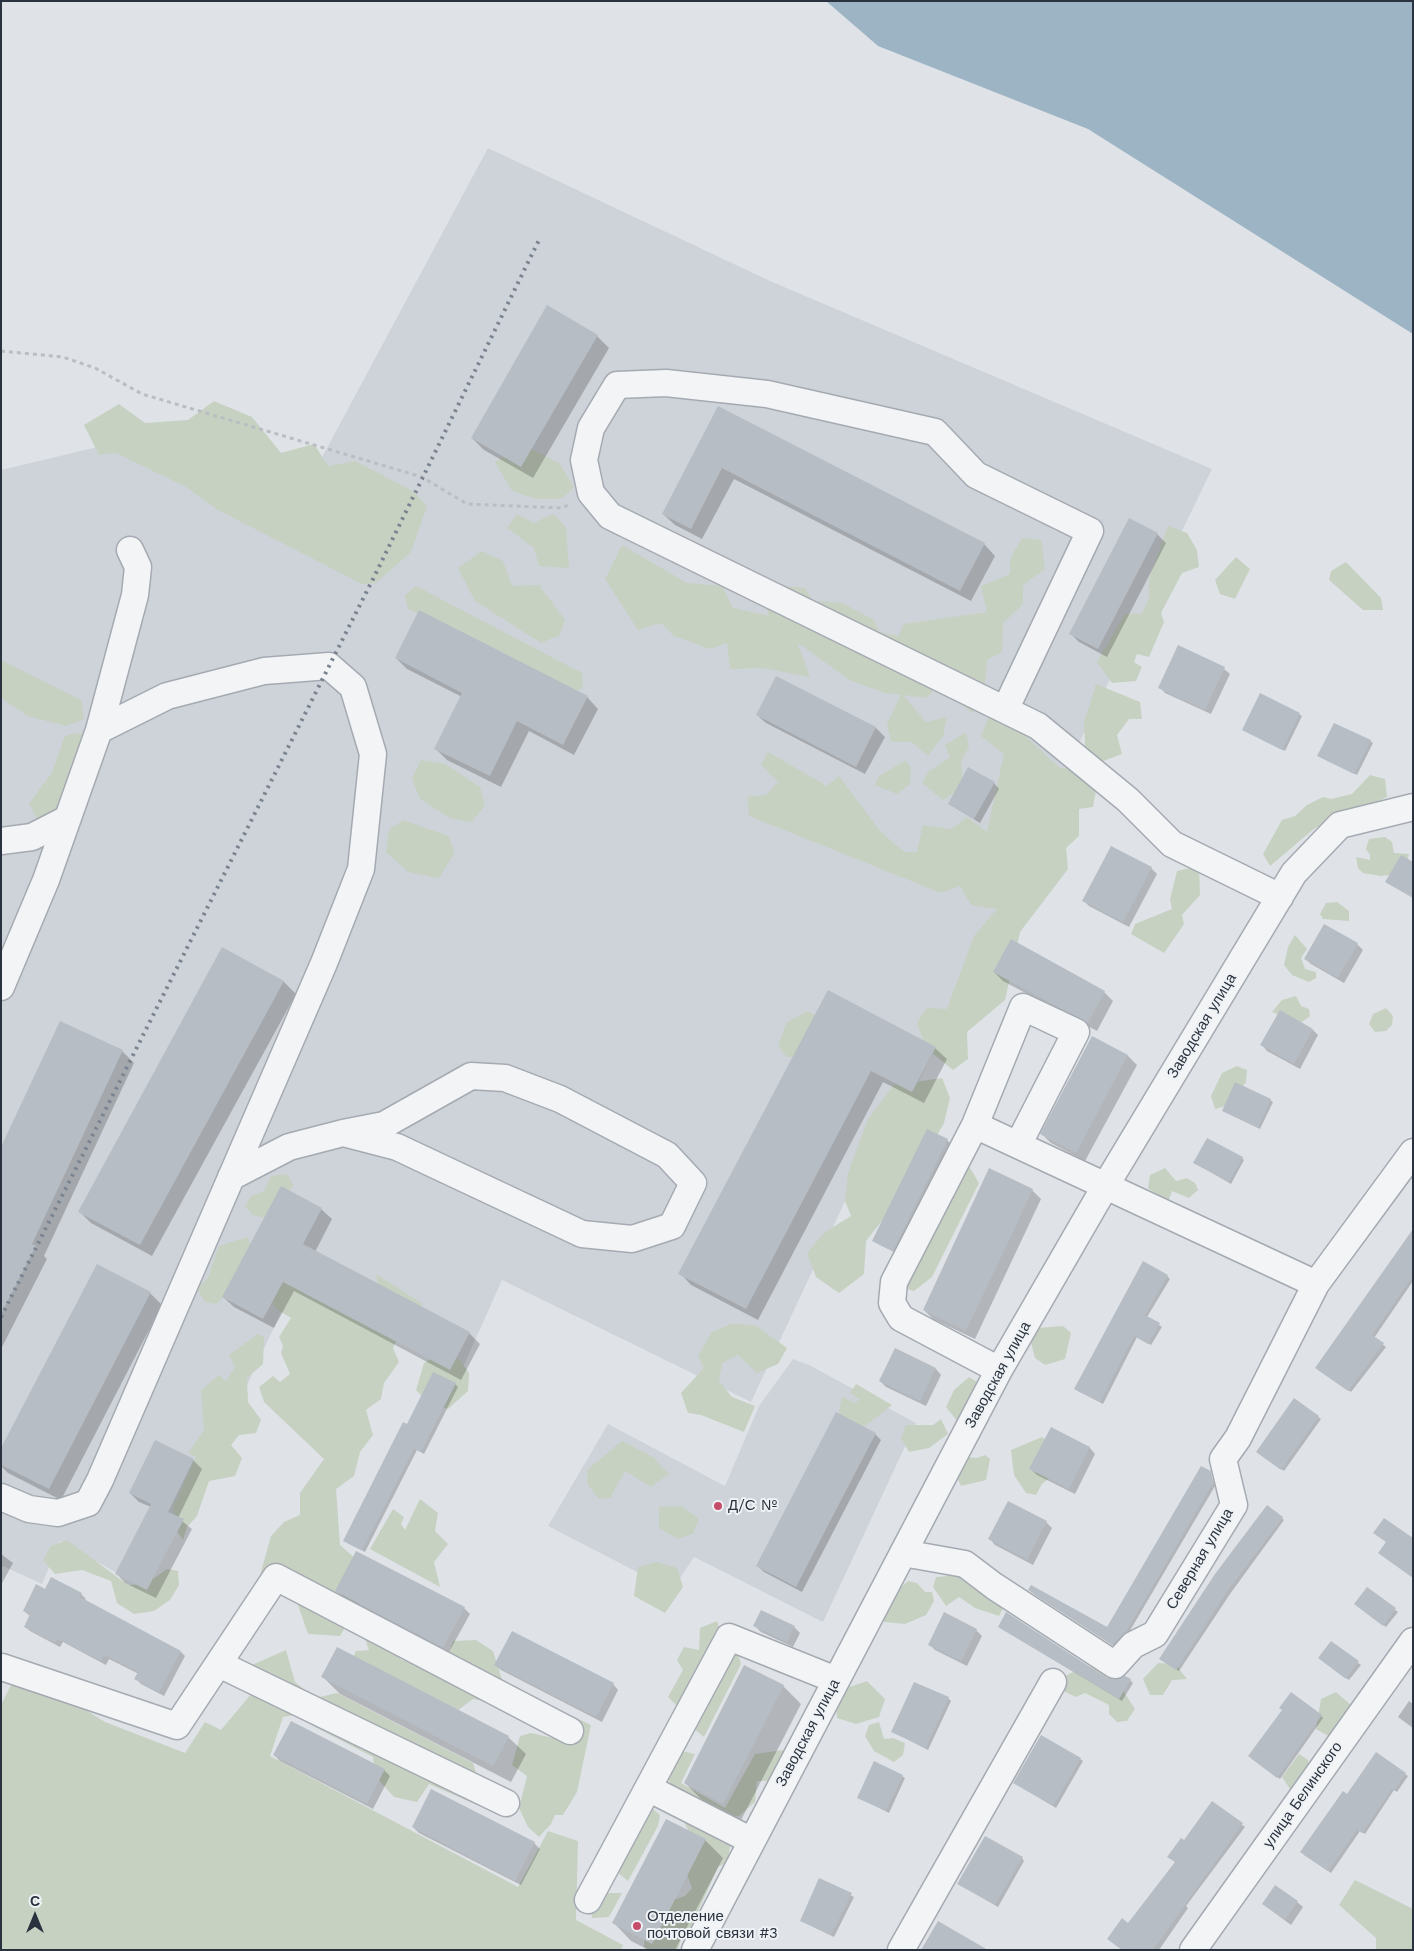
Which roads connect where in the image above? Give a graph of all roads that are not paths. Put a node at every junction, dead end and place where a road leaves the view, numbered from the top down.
1 (130, 550) dead end
2 (1005, 710) junction
3 (98, 730) junction
4 (1413, 807) edge
5 (67, 819) junction
6 (1, 841) edge
7 (1280, 897) junction
8 (1, 987) edge
9 (975, 1125) junction
10 (343, 1133) junction
11 (1018, 1145) junction
12 (1413, 1152) edge
13 (231, 1178) junction
14 (1106, 1185) junction
15 (1316, 1284) junction
16 (999, 1370) junction
17 (1, 1497) edge
18 (903, 1553) junction
19 (1413, 1641) edge
20 (219, 1664) junction
21 (2, 1668) edge
22 (836, 1680) junction
23 (1053, 1682) dead end
24 (570, 1731) dead end
25 (648, 1788) junction
26 (506, 1804) dead end
27 (752, 1841) junction
28 (588, 1900) dead end
29 (695, 1950) edge
30 (901, 1950) edge
31 (1193, 1950) edge

1 - 3 street
2 - 2 street
2 - 7 street
3 - 5 street
3 - 13 street
4 - 7 street, Заводская улица
5 - 6 street
5 - 8 street
7 - 14 street, Заводская улица
9 - 11 street
9 - 11 street
9 - 16 street
10 - 10 street
10 - 13 street
11 - 14 street
12 - 15 street, Северная улица
13 - 17 street
14 - 15 street
14 - 16 street, Заводская улица
15 - 18 street, Северная улица
16 - 18 street, Заводская улица
18 - 22 street, Заводская улица
19 - 31 street, улица Белинского
20 - 21 street
20 - 24 street
20 - 26 street
22 - 25 street
22 - 27 street, Заводская улица
23 - 30 street
25 - 27 street
25 - 28 street
27 - 29 street, Заводская улица

